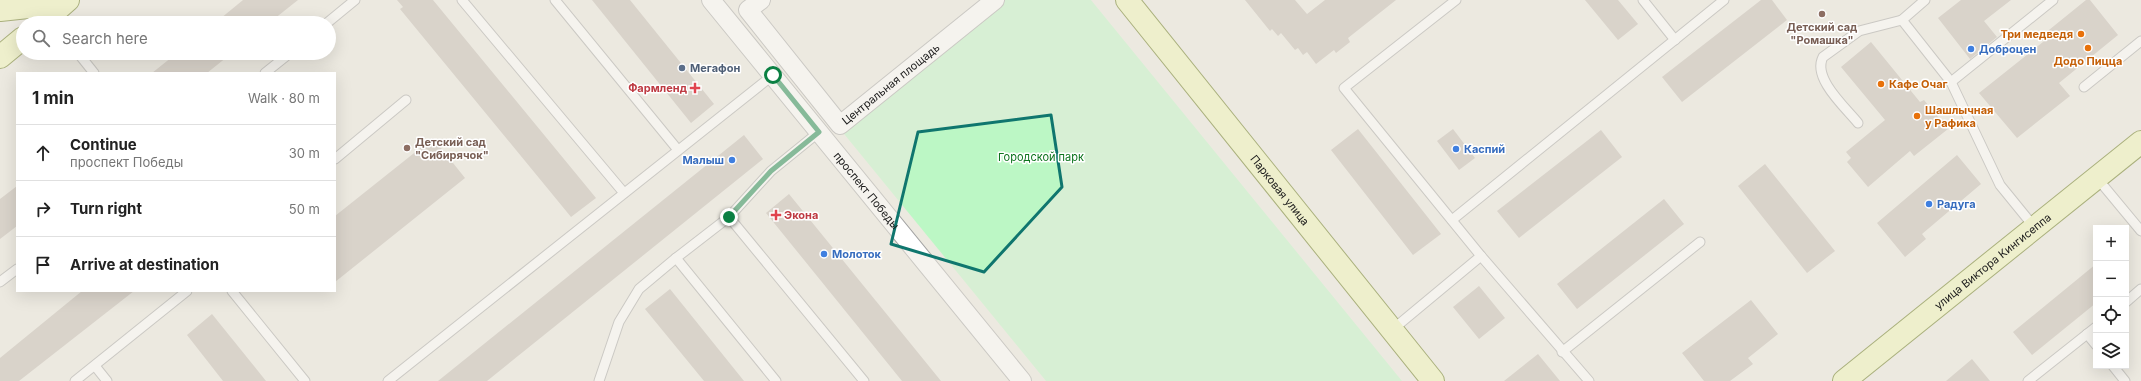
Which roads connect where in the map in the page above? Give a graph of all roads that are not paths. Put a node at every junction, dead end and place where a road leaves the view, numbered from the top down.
1 (68, 0) edge
2 (355, 0) edge
3 (462, 0) edge
4 (555, 0) edge
5 (711, 0) edge
6 (761, 0) edge
7 (995, 0) edge
8 (1127, 0) edge
9 (1456, 0) edge
10 (1643, 0) edge
11 (1724, 0) edge
12 (1925, 0) edge
13 (2053, 0) edge
14 (0, 10) edge
15 (48, 16) edge
16 (336, 16) edge
17 (1902, 20) junction
18 (1675, 40) junction
19 (2141, 41) edge
20 (16, 44) edge
21 (0, 57) edge
22 (84, 60) edge
23 (281, 60) edge
24 (93, 72) edge
25 (266, 72) edge
26 (773, 75) junction
27 (1951, 82) junction
28 (2084, 87) dead end
29 (406, 100) dead end
30 (1858, 123) dead end
31 (819, 132) junction
32 (2141, 142) edge
33 (678, 150) junction
34 (336, 158) edge
35 (2097, 178) junction
36 (624, 194) junction
37 (729, 217) junction
38 (1452, 220) junction
39 (2138, 220) edge
40 (2035, 228) junction
41 (2141, 231) edge
42 (1700, 242) dead end
43 (1481, 256) junction
44 (676, 258) junction
45 (16, 270) edge
46 (0, 282) edge
47 (2141, 290) edge
48 (187, 292) edge
49 (233, 292) edge
50 (2129, 300) edge
51 (2093, 329) edge
52 (1392, 330) junction
53 (2087, 334) junction
54 (2093, 342) edge
55 (1562, 352) junction
56 (95, 366) junction
57 (2115, 369) edge
58 (601, 380) edge
59 (75, 381) edge
60 (107, 381) edge
61 (305, 381) edge
62 (388, 381) edge
63 (776, 381) edge
64 (864, 381) edge
65 (1022, 381) edge
66 (1433, 381) edge
67 (1589, 381) edge
68 (1844, 381) edge
69 (2028, 381) edge
70 (2125, 381) edge

1 - 15 street
2 - 16 lane
3 - 36 lane
4 - 33 lane
5 - 26 street, проспект Победы
6 - 7 street, Центральная площадь
8 - 52 street, Парковая улица
9 - 38 lane
10 - 18 lane
11 - 18 lane
12 - 17 lane
13 - 27 lane
14 - 15 street
17 - 27 lane
17 - 30 lane
18 - 38 lane
19 - 28 lane
20 - 21 street
22 - 24 lane
23 - 25 lane
26 - 31 street, проспект Победы
26 - 33 lane
27 - 40 lane
29 - 34 lane
31 - 37 lane
31 - 65 street, проспект Победы
32 - 35 street, улица Виктора Кингисеппа
33 - 36 lane
35 - 39 lane
35 - 40 street, улица Виктора Кингисеппа
36 - 62 lane
37 - 44 lane
37 - 64 lane
38 - 43 lane
39 - 41 lane
40 - 68 street, улица Виктора Кингисеппа
42 - 55 lane
43 - 52 lane
43 - 55 lane
44 - 58 lane
44 - 63 lane
45 - 46 lane
47 - 50 lane
48 - 56 lane
49 - 61 lane
51 - 53 lane
52 - 66 street, Парковая улица
53 - 54 lane
53 - 69 lane
55 - 67 lane
56 - 59 lane
56 - 60 lane
57 - 70 lane

